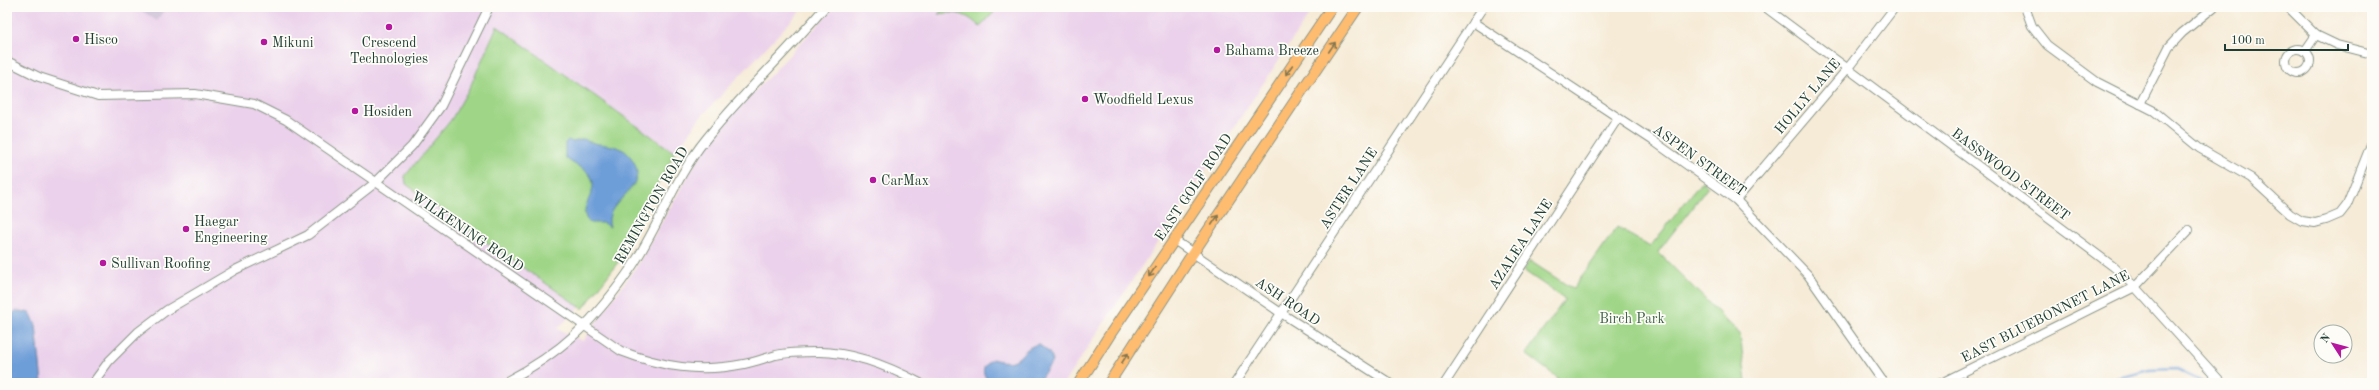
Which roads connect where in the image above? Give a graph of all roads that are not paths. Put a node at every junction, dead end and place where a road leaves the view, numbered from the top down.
1 (489, 7) edge
2 (826, 7) edge
3 (1332, 7) edge
4 (1358, 7) edge
5 (1483, 7) edge
6 (1765, 7) edge
7 (1895, 7) edge
8 (2025, 7) edge
9 (2214, 7) edge
10 (2288, 7) edge
11 (1473, 22) junction
12 (2316, 35) junction
13 (2305, 50) dead end
14 (2372, 54) edge
15 (7, 61) edge
16 (1848, 68) junction
17 (2140, 104) junction
18 (1618, 118) junction
19 (2372, 142) edge
20 (375, 183) junction
21 (1736, 200) junction
22 (2189, 230) dead end
23 (1174, 240) junction
24 (1193, 253) junction
25 (2135, 287) junction
26 (1281, 313) junction
27 (585, 327) junction
28 (93, 383) edge
29 (503, 383) edge
30 (920, 383) edge
31 (1080, 383) edge
32 (1109, 383) edge
33 (1235, 383) edge
34 (1390, 383) edge
35 (1444, 383) edge
36 (1884, 383) edge
37 (1941, 383) edge
38 (2222, 383) edge

1 - 20 street
2 - 27 street, REMINGTON ROAD
3 -> 23 main road, EAST GOLF ROAD
24 -> 4 main road
5 - 11 street, ASTER LANE
6 - 16 street, BASSWOOD STREET
7 - 16 street, HOLLY LANE
8 - 17 street
9 - 17 street
10 - 12 street
11 - 18 street, ASPEN STREET
11 - 26 street, ASTER LANE
12 - 13 street
12 - 14 street
15 - 20 street, WILKENING ROAD
16 - 21 street, HOLLY LANE
16 - 25 street, BASSWOOD STREET
17 - 19 street
18 - 21 street, ASPEN STREET
18 - 35 street, AZALEA LANE
20 - 27 street, WILKENING ROAD
20 - 28 street
21 - 36 street, ASPEN STREET
22 - 25 street, EAST BLUEBONNET LANE
23 - 24 street, ASH ROAD
23 -> 31 main road, EAST GOLF ROAD
24 - 26 street, ASH ROAD
32 -> 24 main road
25 - 37 street, EAST BLUEBONNET LANE
25 - 38 street, BASSWOOD STREET
26 - 33 street, ASTER LANE
26 - 34 street, ASH ROAD
27 - 29 street, REMINGTON ROAD
27 - 30 street, WILKENING ROAD

